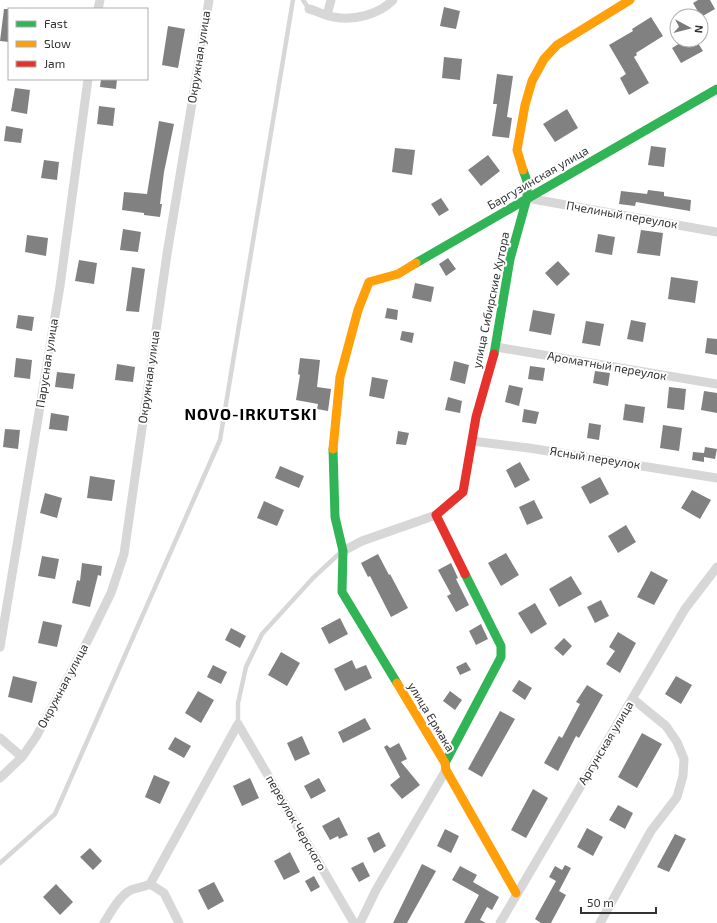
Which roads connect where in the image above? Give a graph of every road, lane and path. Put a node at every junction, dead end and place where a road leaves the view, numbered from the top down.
1 (209, 0) edge
2 (293, 0) edge
3 (303, 0) edge
4 (331, 0) edge
5 (393, 0) edge
6 (630, 0) edge
7 (309, 9) joint
8 (327, 15) junction
9 (88, 80) edge
10 (717, 89) edge
11 (527, 198) junction
12 (717, 232) edge
13 (369, 282) joint
14 (496, 347) junction
15 (717, 384) edge
16 (472, 441) junction
17 (717, 478) edge
18 (436, 515) junction
19 (342, 551) junction
20 (717, 567) edge
21 (0, 647) edge
22 (633, 699) junction
23 (238, 724) junction
24 (0, 738) edge
25 (22, 757) junction
26 (446, 766) junction
27 (0, 778) edge
28 (0, 863) edge
29 (150, 884) junction
30 (516, 893) junction
31 (104, 923) edge
32 (179, 923) edge
33 (354, 923) edge
34 (360, 923) edge
35 (500, 923) edge
36 (600, 923) edge

1 - 25 street, Окружная улица
2 - 28 lane
3 - 7 lane
4 - 8 street
5 - 8 street
6 - 11 street, улица Сибирские Хутора
7 - 8 street
9 - 21 street, Парусная улица
10 - 11 street, Баргузинская улица
11 - 12 street, Пчелиный переулок
11 - 13 street, Баргузинская улица
11 - 14 street, улица Сибирские Хутора
13 - 19 street, улица Ермака
14 - 15 street, Ароматный переулок
14 - 16 street, улица Сибирские Хутора
16 - 17 street, Ясный переулок
16 - 18 street, улица Сибирские Хутора
18 - 19 street
18 - 26 street
19 - 23 lane
19 - 26 street, улица Ермака
20 - 22 street, Аргунская улица
22 - 30 street, Аргунская улица
22 - 36 street
23 - 29 street
23 - 33 street, переулок Черского
24 - 25 street
25 - 27 street, Окружная улица
26 - 30 street, улица Ермака
26 - 34 street
29 - 31 street
29 - 32 street
30 - 35 street, Аргунская улица

